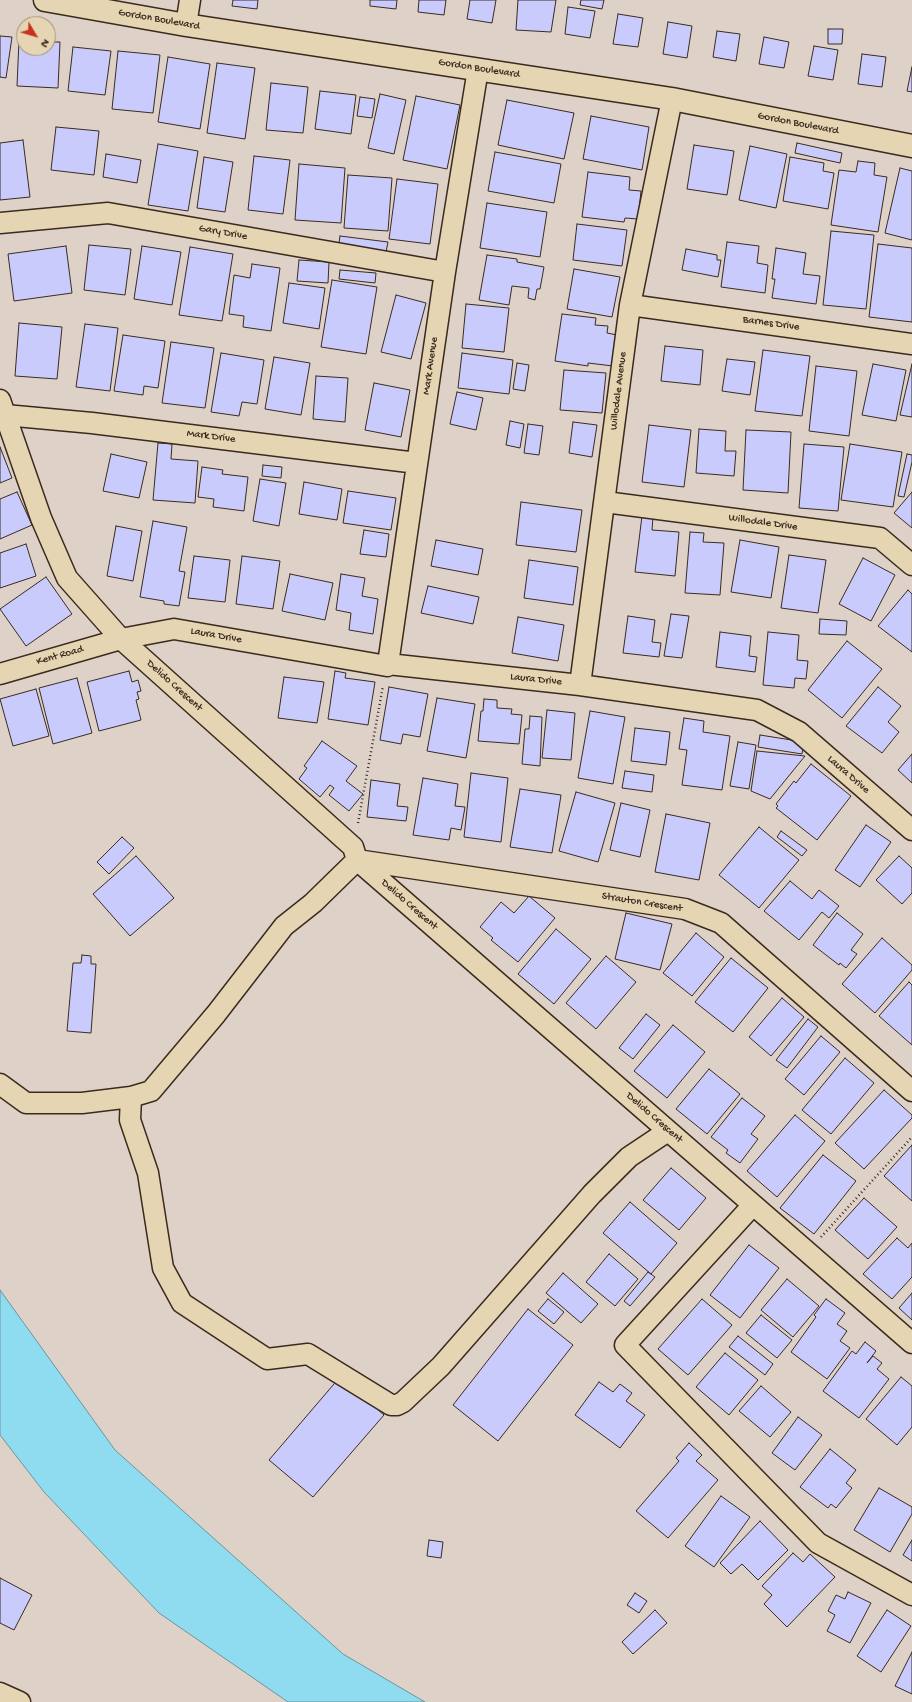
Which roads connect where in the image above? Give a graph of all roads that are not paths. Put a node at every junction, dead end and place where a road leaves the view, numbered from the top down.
1 (45, 0) edge
2 (190, 0) edge
3 (186, 25) junction
4 (478, 69) junction
5 (672, 99) junction
6 (912, 146) edge
7 (0, 223) edge
8 (444, 272) junction
9 (630, 305) junction
10 (912, 344) edge
11 (2, 407) edge
12 (417, 463) junction
13 (605, 502) junction
14 (912, 565) edge
15 (121, 639) junction
16 (388, 665) junction
17 (0, 674) edge
18 (580, 685) junction
19 (912, 830) edge
20 (355, 853) junction
21 (0, 1084) edge
22 (912, 1091) edge
23 (131, 1097) junction
24 (668, 1131) junction
25 (753, 1205) junction
26 (912, 1343) edge
27 (912, 1595) edge
28 (0, 1693) edge
29 (20, 1702) edge

1 - 3 street, Gordon Boulevard
2 - 3 street
3 - 4 street, Gordon Boulevard
4 - 5 street, Gordon Boulevard
4 - 8 street, Mark Avenue
5 - 6 street, Gordon Boulevard
5 - 9 street, Willodale Avenue
7 - 8 street, Gary Drive
8 - 12 street, Mark Avenue
9 - 10 street, Barnes Drive
9 - 13 street, Willodale Avenue
11 - 12 street, Mark Drive
11 - 15 street, Delido Crescent
12 - 16 street, Mark Avenue
13 - 14 street, Willodale Drive
13 - 18 street, Willodale Avenue
15 - 16 street, Laura Drive
15 - 17 street, Kent Road
15 - 20 street, Delido Crescent
16 - 18 street, Laura Drive
18 - 19 street, Laura Drive
20 - 22 street, Strauton Crescent
20 - 23 street
20 - 24 street, Delido Crescent
21 - 23 street
23 - 24 street
24 - 25 street, Delido Crescent
25 - 26 street, Delido Crescent
25 - 27 street
28 - 29 street

